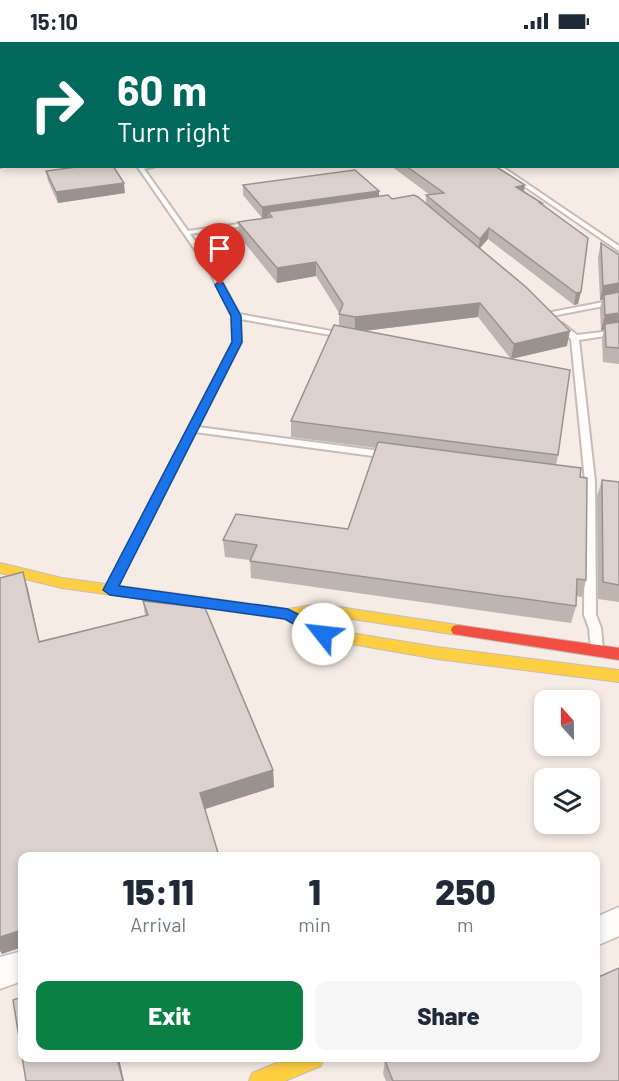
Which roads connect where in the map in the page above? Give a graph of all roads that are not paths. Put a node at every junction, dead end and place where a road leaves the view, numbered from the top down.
1 (140, 168) edge
2 (500, 168) edge
3 (255, 223) edge
4 (186, 233) junction
5 (619, 249) edge
6 (619, 302) edge
7 (538, 307) edge
8 (547, 315) junction
9 (236, 316) junction
10 (619, 333) edge
11 (347, 335) edge
12 (575, 338) junction
13 (567, 373) edge
14 (578, 375) junction
15 (192, 429) junction
16 (401, 456) edge
17 (578, 479) edge
18 (594, 482) junction
19 (0, 568) edge
20 (110, 590) junction
21 (288, 614) junction
22 (597, 650) junction
23 (619, 654) edge
24 (619, 676) edge
25 (619, 921) edge
26 (600, 930) edge
27 (18, 967) edge
28 (0, 973) edge
29 (304, 1062) edge
30 (260, 1081) edge

1 - 4 lane
2 - 5 lane
3 - 4 lane
4 - 9 lane
6 - 8 lane
7 - 8 lane
8 - 12 lane
9 - 11 lane
9 - 15 lane
10 - 12 lane
12 - 14 lane
13 - 14 lane
14 - 18 lane
15 - 16 lane
15 - 20 lane
17 - 18 lane
18 - 22 lane
19 - 20 street
20 - 21 street
21 - 22 street
21 - 24 street
22 - 23 street
25 - 26 street
27 - 28 street
29 - 30 street

